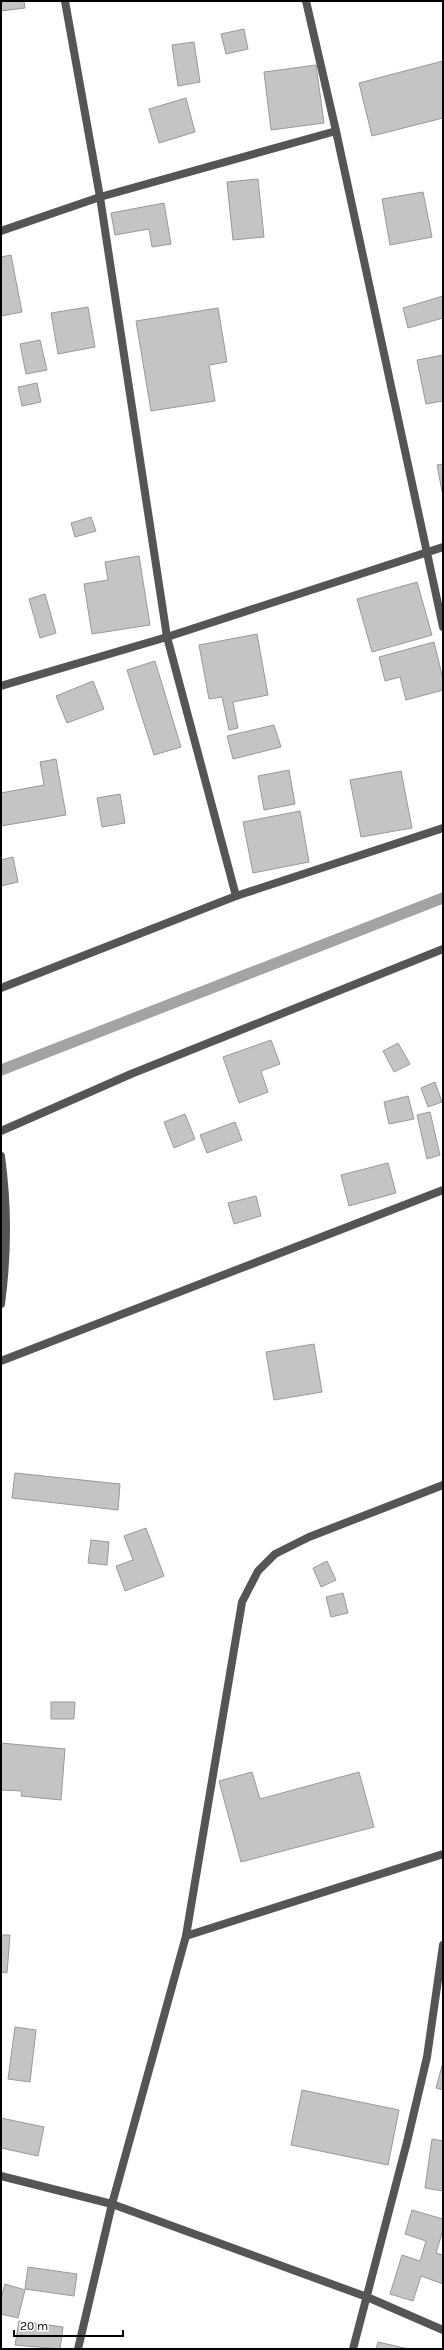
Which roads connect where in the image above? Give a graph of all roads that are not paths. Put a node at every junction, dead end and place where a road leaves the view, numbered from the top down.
1 (64, 1) edge
2 (306, 1) edge
3 (336, 131) junction
4 (100, 197) junction
5 (1, 231) edge
6 (443, 547) edge
7 (425, 552) junction
8 (443, 627) edge
9 (167, 637) junction
10 (1, 686) edge
11 (443, 828) edge
12 (236, 896) junction
13 (443, 949) edge
14 (1, 988) edge
15 (1, 1131) edge
16 (1, 1156) edge
17 (443, 1190) edge
18 (1, 1304) edge
19 (1, 1361) edge
20 (443, 1484) edge
21 (443, 1854) edge
22 (186, 1936) junction
23 (443, 1945) edge
24 (1, 2176) edge
25 (112, 2204) junction
26 (367, 2297) junction
27 (443, 2330) edge
28 (78, 2349) edge
29 (353, 2349) edge

1 - 4 street
2 - 3 street
3 - 4 street
3 - 7 street
4 - 5 street
4 - 9 street
6 - 7 street
7 - 8 street
7 - 9 street
9 - 10 street
9 - 12 street
11 - 12 street
12 - 14 street
13 - 15 street
16 - 18 street
17 - 19 street
20 - 22 street
21 - 22 street
22 - 25 street
23 - 26 street
24 - 25 street
25 - 26 street
25 - 28 street
26 - 27 street
26 - 29 street

